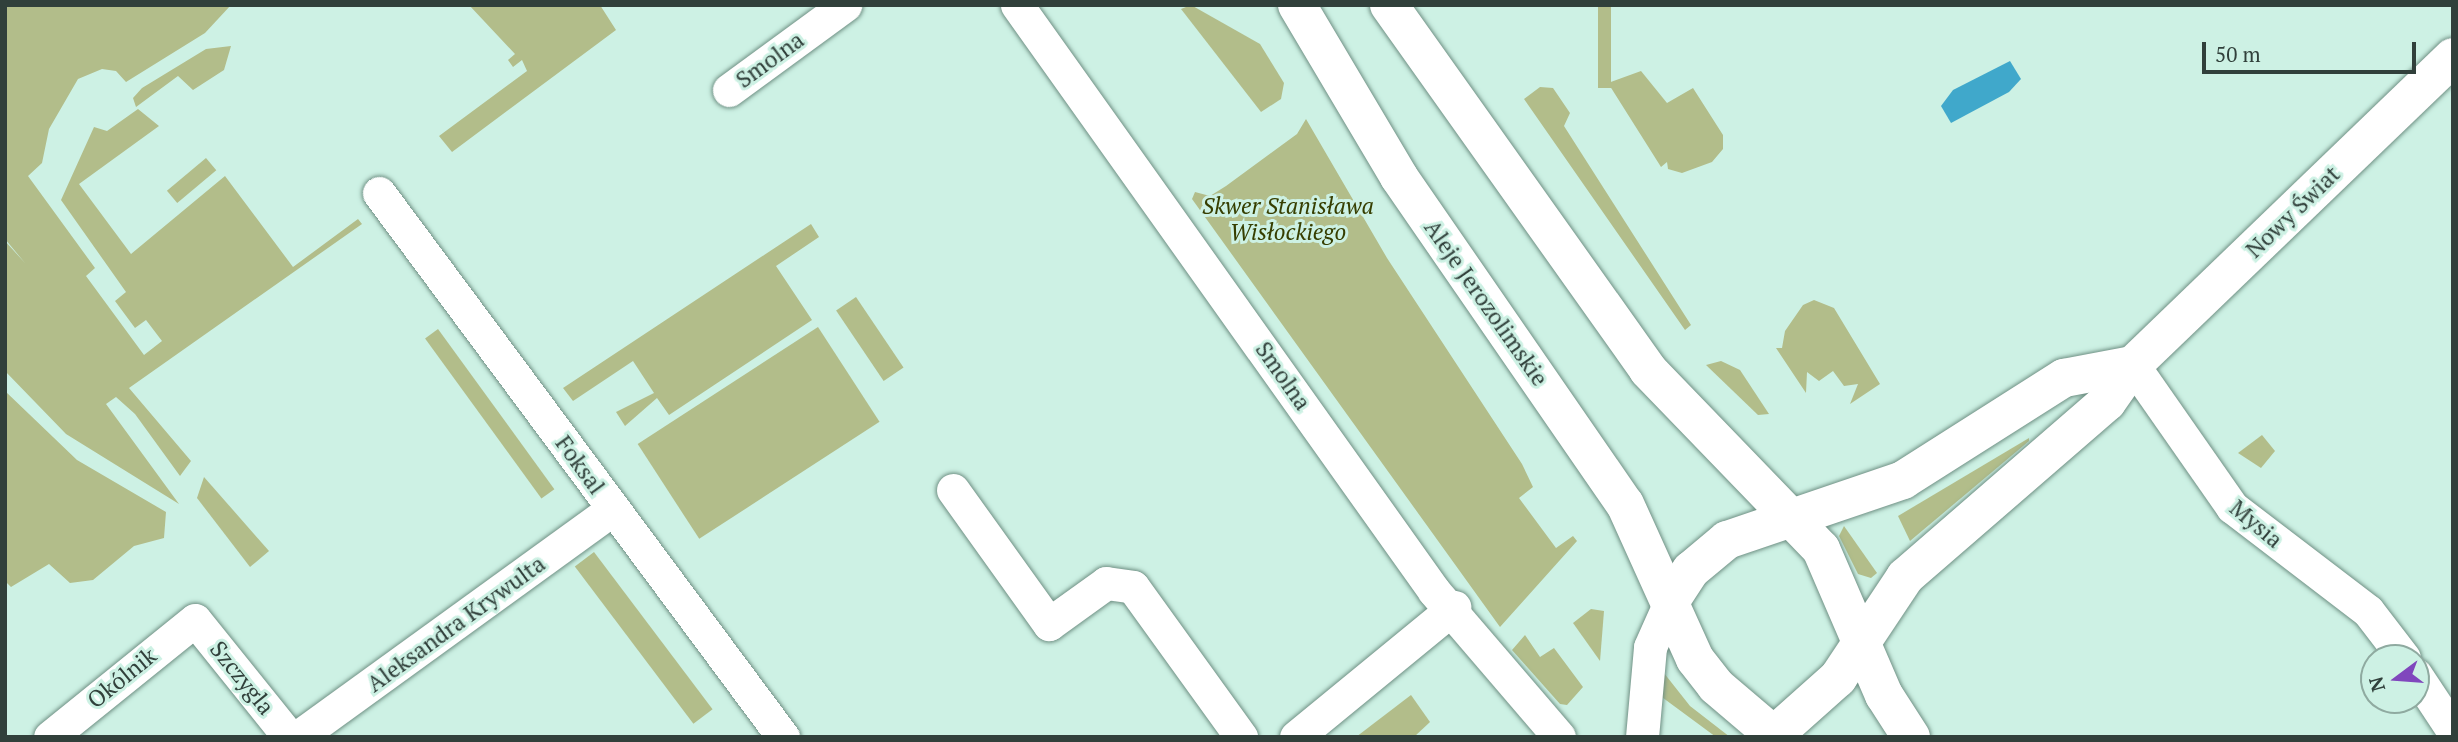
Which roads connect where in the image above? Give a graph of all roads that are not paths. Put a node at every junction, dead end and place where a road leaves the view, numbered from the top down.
1 (845, 5) edge
2 (1017, 5) edge
3 (1297, 5) edge
4 (1389, 5) edge
5 (2453, 57) edge
6 (729, 90) dead end
7 (379, 193) dead end
8 (2133, 365) junction
9 (953, 490) dead end
10 (613, 509) junction
11 (1793, 515) junction
12 (1670, 602) junction
13 (1454, 607) junction
14 (195, 620) joint
15 (1860, 640) junction
16 (2393, 644) edge
17 (2430, 696) edge
18 (1643, 721) edge
19 (2453, 731) edge
20 (775, 734) edge
21 (1774, 736) edge
22 (50, 737) edge
23 (289, 737) edge
24 (298, 737) edge
25 (1241, 737) edge
26 (1296, 737) edge
27 (1559, 737) edge
28 (1631, 737) edge
29 (1911, 737) edge

1 - 6 street, Smolna
2 - 13 street, Smolna
3 - 12 main road, Aleje Jerozolimskie
4 - 11 main road
5 - 8 main road, Nowy Świat
7 - 10 street, Foksal
8 - 11 main road
8 - 15 main road, Nowy Świat
8 - 16 street, Mysia
9 - 25 street
10 - 20 street, Foksal
10 - 24 street, Aleksandra Krywulta
11 - 12 main road
11 - 15 main road
12 - 18 street
12 - 21 main road
13 - 26 street
13 - 27 street, Smolna
14 - 22 street, Okólnik
14 - 23 street, Szczygla
15 - 21 main road
15 - 29 main road
17 - 19 street
18 - 28 street

